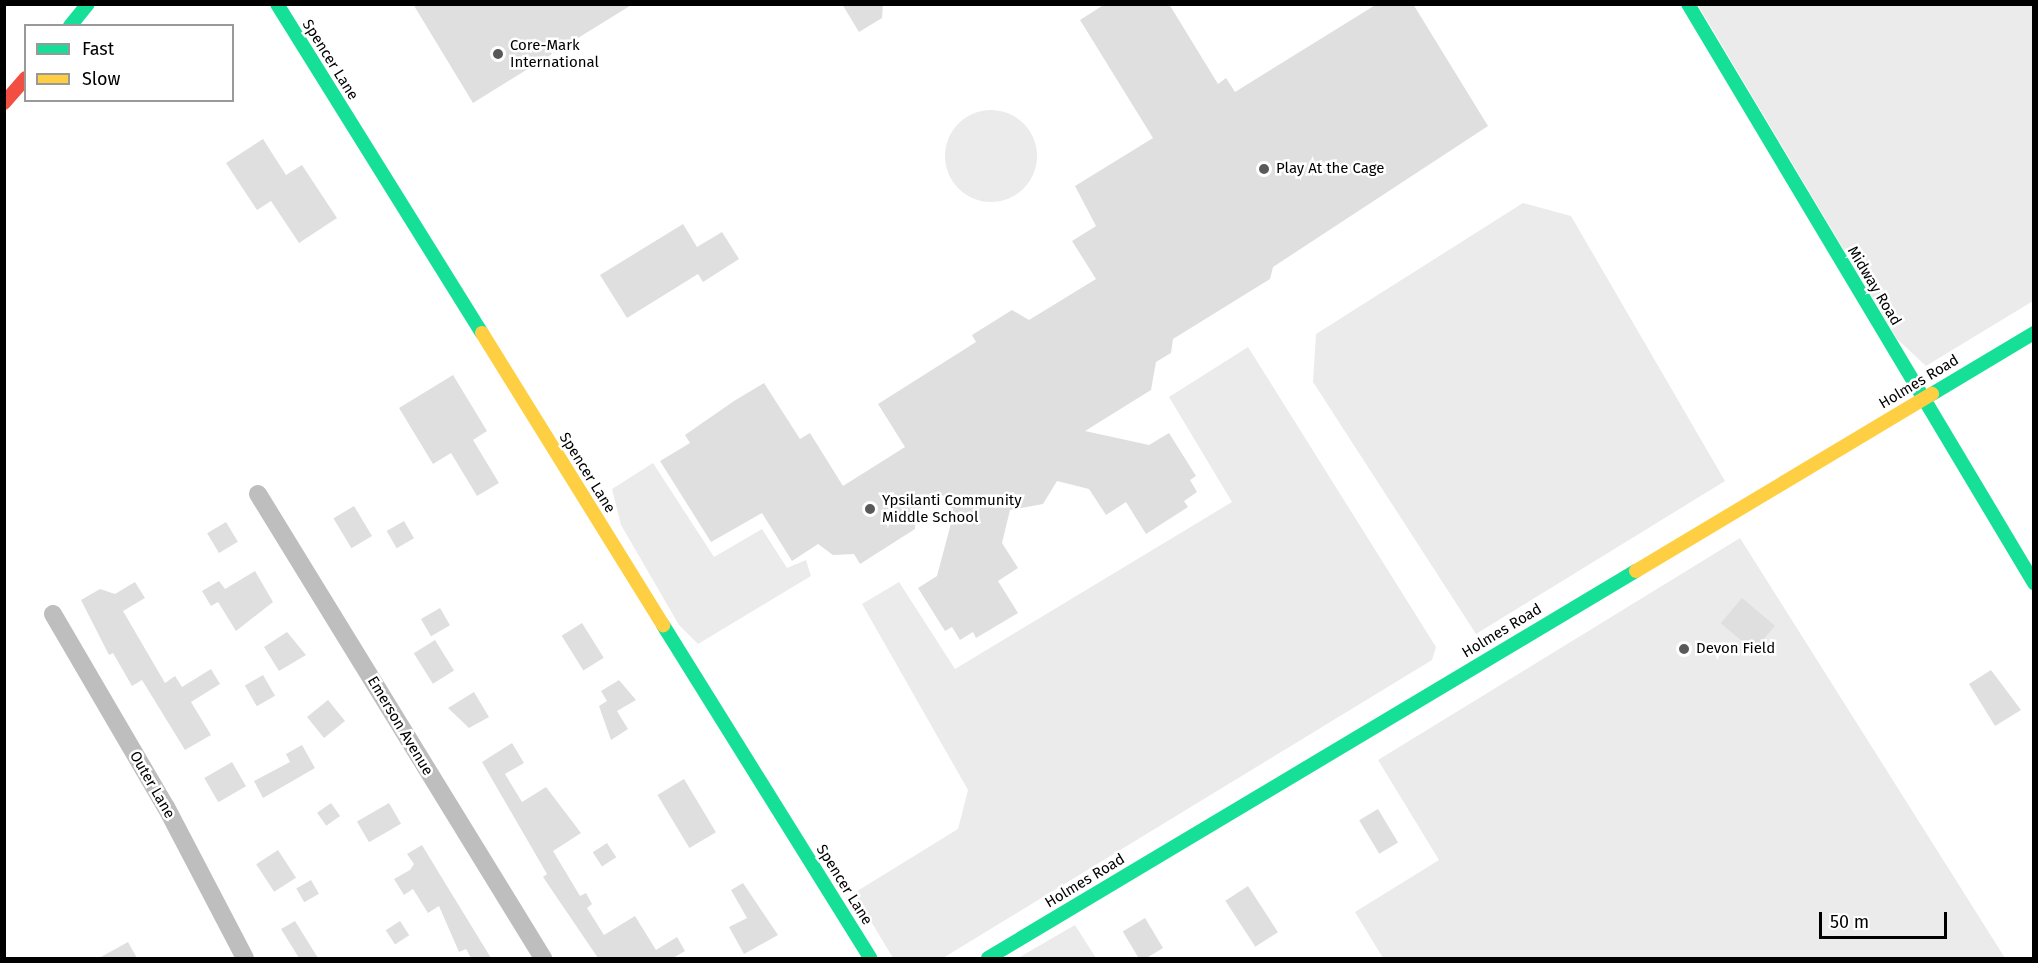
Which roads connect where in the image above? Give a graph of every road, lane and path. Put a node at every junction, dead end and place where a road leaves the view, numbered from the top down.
1 (88, 4) edge
2 (276, 4) edge
3 (1688, 4) edge
4 (72, 24) edge
5 (24, 80) edge
6 (4, 103) edge
7 (2034, 333) edge
8 (1923, 400) junction
9 (258, 494) dead end
10 (2034, 583) edge
11 (53, 614) dead end
12 (245, 958) edge
13 (543, 958) edge
14 (870, 958) edge
15 (988, 958) edge

1 - 4 street
2 - 14 street, Spencer Lane
3 - 8 street, Midway Road
5 - 6 street
7 - 8 street, Holmes Road
8 - 10 street, Midway Road
8 - 15 street, Holmes Road
9 - 13 street, Emerson Avenue
11 - 12 street, Outer Lane

